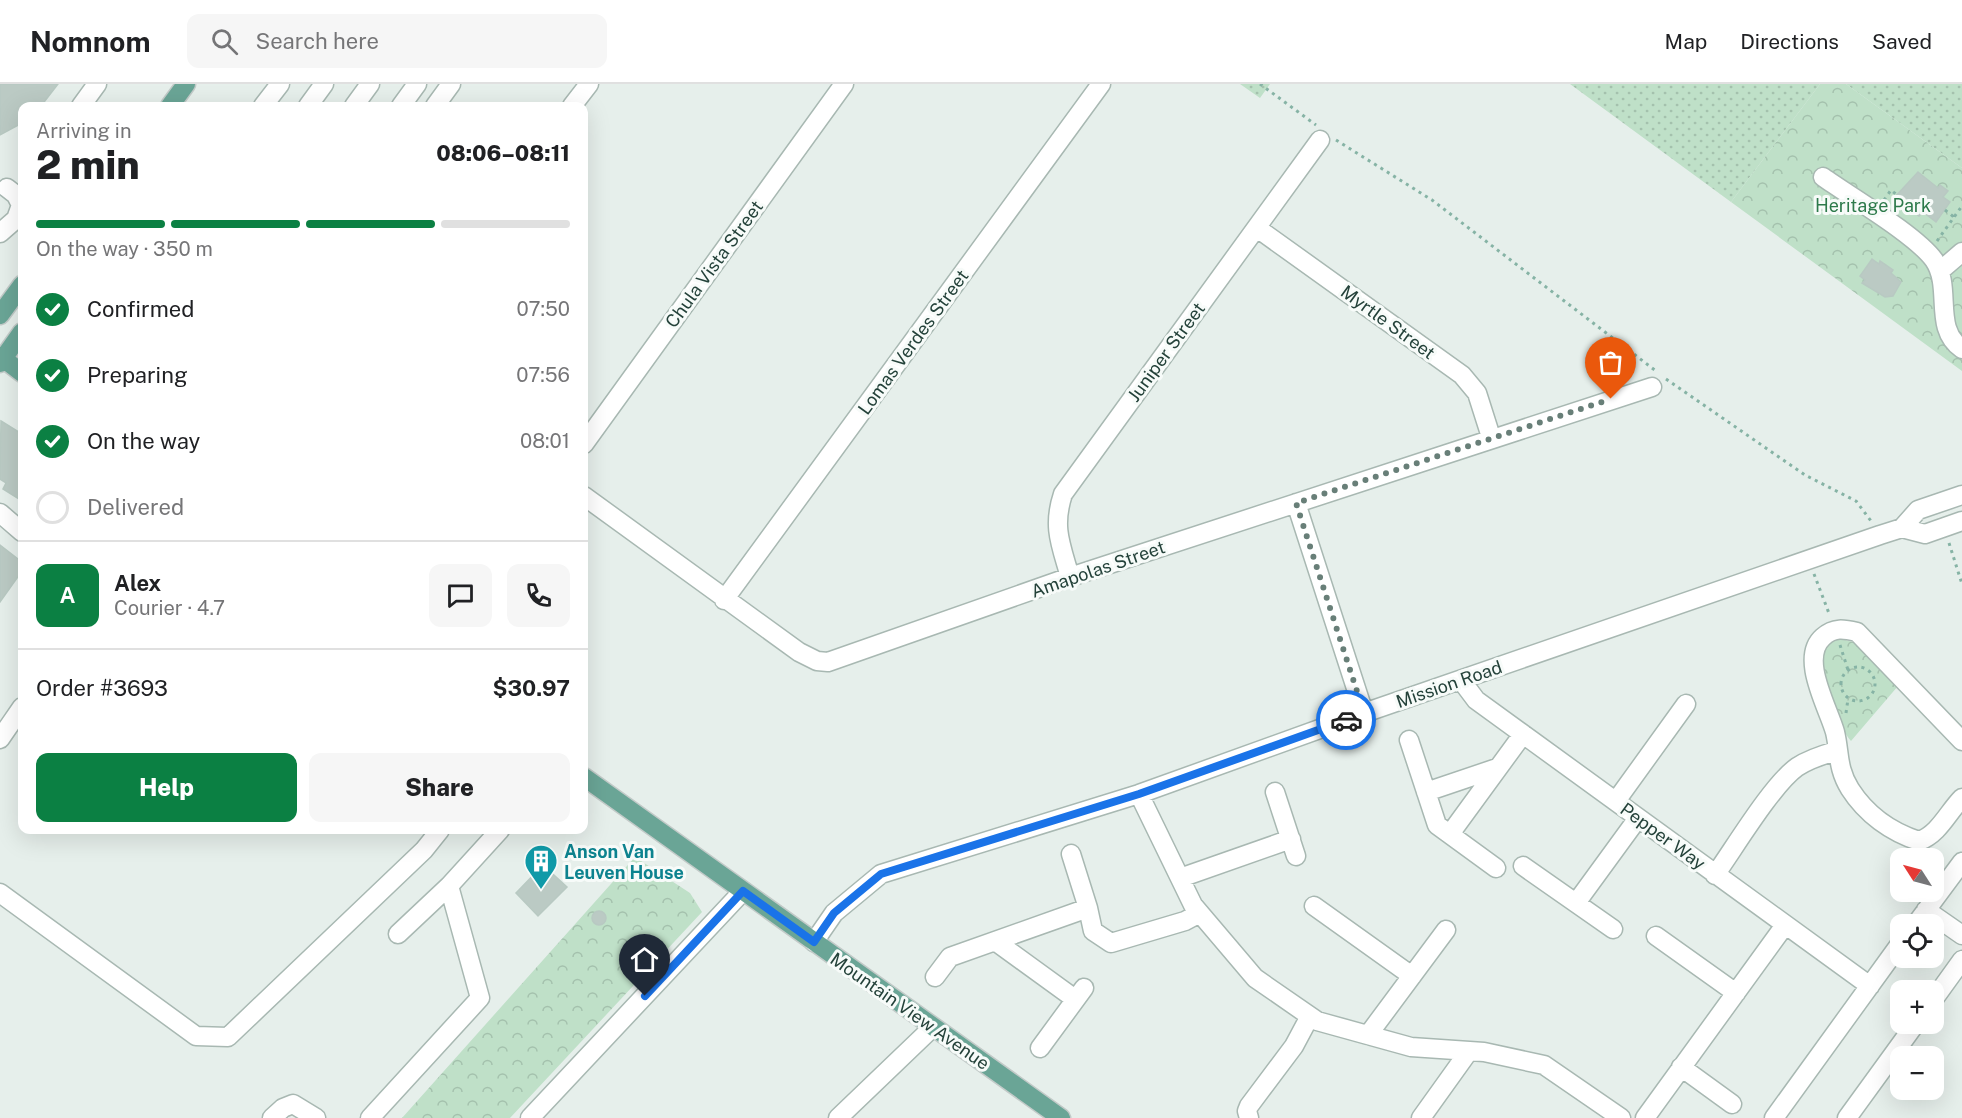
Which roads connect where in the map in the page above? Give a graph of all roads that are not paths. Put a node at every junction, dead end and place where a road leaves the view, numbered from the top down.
1 (97, 84) edge
2 (186, 84) edge
3 (280, 84) edge
4 (324, 84) edge
5 (370, 84) edge
6 (417, 84) edge
7 (451, 84) edge
8 (589, 84) edge
9 (844, 84) edge
10 (1101, 84) edge
11 (84, 102) edge
12 (173, 102) edge
13 (266, 102) edge
14 (311, 102) edge
15 (357, 102) edge
16 (404, 102) edge
17 (438, 102) edge
18 (575, 102) edge
19 (1323, 134) road end
20 (1822, 177) dead end
21 (10, 185) edge
22 (18, 199) edge
23 (18, 213) edge
24 (1257, 228) junction
25 (0, 233) edge
26 (1962, 252) edge
27 (1940, 271) junction
28 (18, 290) edge
29 (0, 315) edge
30 (18, 337) edge
31 (1962, 350) edge
32 (1, 360) edge
33 (18, 371) edge
34 (1652, 387) dead end
35 (1491, 437) junction
36 (588, 438) edge
37 (1962, 495) edge
38 (588, 499) edge
39 (1296, 503) junction
40 (0, 513) edge
41 (1962, 521) edge
42 (1902, 528) junction
43 (18, 529) edge
44 (1070, 577) junction
45 (724, 600) junction
46 (1461, 680) junction
47 (1686, 704) dead end
48 (18, 713) edge
49 (1364, 713) junction
50 (1523, 734) junction
51 (0, 739) edge
52 (1408, 740) dead end
53 (1962, 741) edge
54 (1836, 751) junction
55 (1497, 768) junction
56 (588, 780) edge
57 (1275, 792) dead end
58 (1426, 792) junction
59 (1139, 794) junction
60 (1962, 798) edge
61 (1616, 801) junction
62 (1638, 818) junction
63 (437, 834) edge
64 (496, 834) edge
65 (1450, 834) junction
66 (1071, 854) dead end
67 (1962, 862) edge
68 (1523, 866) dead end
69 (1496, 868) dead end
70 (1715, 875) junction
71 (1179, 878) junction
72 (449, 886) junction
73 (743, 891) junction
74 (0, 893) edge
75 (1576, 903) junction
76 (1314, 906) dead end
77 (1088, 908) junction
78 (1200, 913) junction
79 (1923, 914) edge
80 (1785, 925) junction
81 (1944, 927) edge
82 (1613, 929) dead end
83 (1446, 930) dead end
84 (398, 934) dead end
85 (1962, 935) edge
86 (1656, 936) dead end
87 (995, 941) junction
88 (814, 942) junction
89 (1890, 958) edge
90 (1962, 960) edge
91 (1412, 976) junction
92 (935, 977) dead end
93 (1944, 985) edge
94 (1870, 986) junction
95 (1736, 993) junction
96 (1310, 1016) junction
97 (933, 1027) junction
98 (1908, 1034) edge
99 (1368, 1035) junction
100 (1040, 1048) dead end
101 (1469, 1051) junction
102 (1681, 1068) junction
103 (1732, 1104) dead end
104 (278, 1113) edge
105 (1610, 1115) edge
106 (1251, 1116) edge
107 (316, 1118) edge
108 (370, 1118) edge
109 (530, 1118) edge
110 (838, 1118) edge
111 (1061, 1118) edge
112 (1421, 1118) edge
113 (1645, 1118) edge
114 (1774, 1118) edge
115 (1847, 1118) edge

1 - 11 street
2 - 12 main road
3 - 13 street
4 - 14 street
5 - 15 street
6 - 16 street
7 - 17 street
8 - 18 street
9 - 36 street, Chula Vista Street
10 - 45 street, Lomas Verdes Street
19 - 24 street, Juniper Street
20 - 27 street
21 - 22 street
23 - 25 street
24 - 35 street, Myrtle Street
24 - 44 street, Juniper Street
26 - 27 street
27 - 31 street
28 - 29 main road
30 - 32 main road
32 - 33 main road
34 - 35 street, Amapolas Street
35 - 39 street, Amapolas Street
37 - 42 street, Mission Road
38 - 45 street, Amapolas Street
39 - 44 street, Amapolas Street
39 - 49 street
40 - 43 street
41 - 42 street, Mission Road
42 - 46 street, Mission Road
44 - 45 street, Amapolas Street
46 - 49 street, Mission Road
46 - 50 street, Pepper Way
47 - 61 street
48 - 51 street
49 - 59 street, Mission Road
50 - 55 street
50 - 61 street, Pepper Way
52 - 58 street
53 - 54 street
54 - 60 street
54 - 70 street
55 - 58 street
55 - 65 street
56 - 73 main road, Mountain View Avenue
57 - 71 street
58 - 65 street
59 - 71 street
59 - 88 street, Mission Road
61 - 62 street, Pepper Way
62 - 70 street, Pepper Way
62 - 75 street
63 - 74 street
64 - 72 street
65 - 69 street
66 - 77 street
67 - 79 street
68 - 75 street
70 - 80 street, Pepper Way
71 - 78 street
72 - 84 street
72 - 108 street
73 - 88 main road, Mountain View Avenue
73 - 109 street
75 - 82 street
76 - 91 street
77 - 78 street
77 - 87 street
78 - 96 street
80 - 94 street, Pepper Way
80 - 95 street
81 - 85 street
83 - 91 street
86 - 95 street
87 - 92 street
87 - 100 street
88 - 97 main road, Mountain View Avenue
89 - 94 street
90 - 93 street
91 - 99 street
94 - 114 street
95 - 102 street
96 - 99 street
96 - 106 street
97 - 110 street
97 - 111 main road, Mountain View Avenue
98 - 115 street
99 - 101 street
101 - 105 street
101 - 112 street
102 - 103 street
102 - 113 street
104 - 107 street

